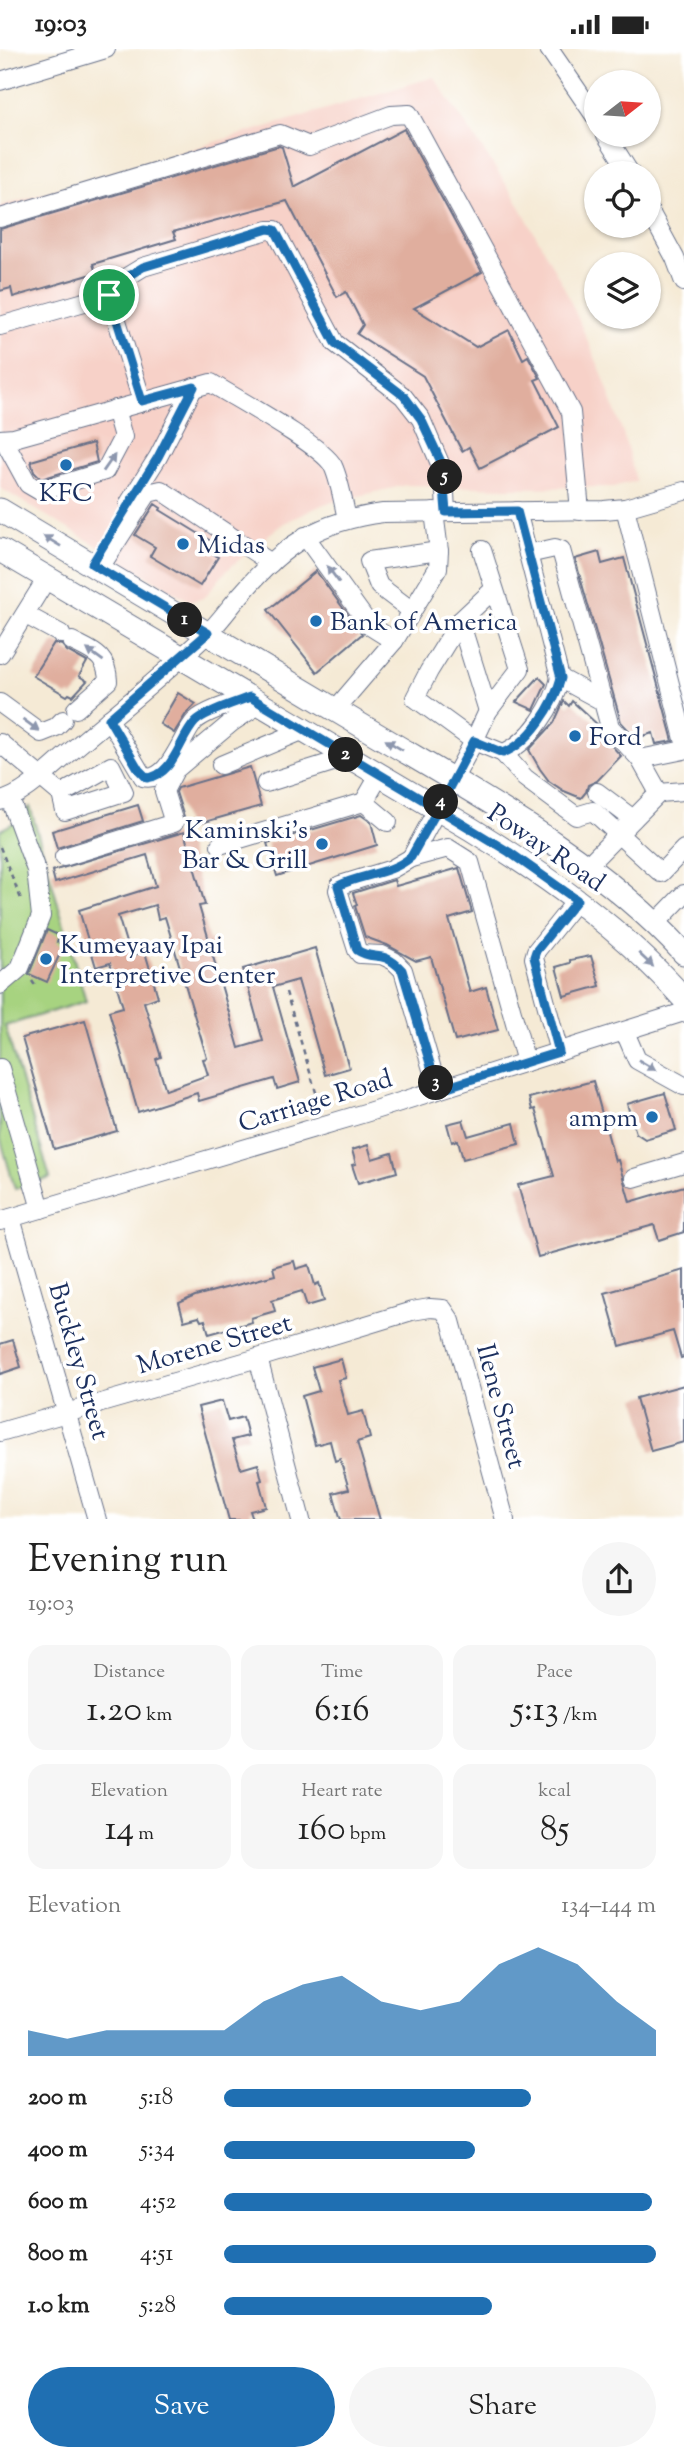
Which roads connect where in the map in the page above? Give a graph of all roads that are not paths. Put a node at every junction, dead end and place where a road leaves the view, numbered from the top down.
1 (106, 49) edge
2 (549, 49) edge
3 (0, 81) edge
4 (584, 100) edge
5 (0, 218) edge
6 (661, 232) edge
7 (684, 282) edge
8 (109, 295) junction
9 (0, 326) edge
10 (194, 387) junction
11 (142, 401) junction
12 (116, 409) junction
13 (2, 439) edge
14 (684, 492) edge
15 (625, 508) junction
16 (0, 510) edge
17 (517, 511) junction
18 (580, 511) junction
19 (440, 512) junction
20 (348, 519) junction
21 (305, 536) junction
22 (0, 550) edge
23 (482, 550) dead end
24 (439, 551) junction
25 (528, 554) junction
26 (271, 563) junction
27 (96, 566) junction
28 (47, 578) junction
29 (494, 589) junction
30 (412, 611) junction
31 (26, 615) junction
32 (460, 621) junction
33 (208, 633) junction
34 (394, 641) junction
35 (0, 654) edge
36 (180, 657) junction
37 (561, 678) junction
38 (256, 700) junction
39 (604, 702) junction
40 (0, 703) edge
41 (335, 710) junction
42 (488, 711) junction
43 (109, 719) junction
44 (304, 730) junction
45 (684, 739) edge
46 (474, 741) junction
47 (0, 743) edge
48 (684, 750) edge
49 (503, 753) junction
50 (349, 757) junction
51 (640, 759) junction
52 (221, 765) dead end
53 (41, 776) junction
54 (379, 776) junction
55 (453, 781) junction
56 (267, 783) dead end
57 (684, 791) edge
58 (597, 792) dead end
59 (659, 793) junction
60 (61, 794) dead end
61 (5, 800) edge
62 (364, 802) junction
63 (438, 809) junction
64 (633, 819) junction
65 (388, 822) dead end
66 (471, 829) junction
67 (617, 835) junction
68 (220, 845) dead end
69 (684, 849) edge
70 (457, 853) junction
71 (64, 857) dead end
72 (411, 857) junction
73 (586, 867) junction
74 (684, 894) edge
75 (577, 900) junction
76 (655, 924) junction
77 (684, 953) edge
78 (0, 985) edge
79 (684, 999) edge
80 (684, 1012) edge
81 (625, 1032) junction
82 (559, 1052) junction
83 (526, 1062) junction
84 (0, 1068) edge
85 (684, 1086) edge
86 (438, 1090) junction
87 (684, 1163) edge
88 (634, 1178) dead end
89 (41, 1209) junction
90 (6, 1219) edge
91 (443, 1309) joint
92 (258, 1358) junction
93 (67, 1412) junction
94 (0, 1431) edge
95 (97, 1519) edge
96 (301, 1519) edge
97 (505, 1519) edge

1 - 3 street
2 - 4 street
5 - 18 street
6 - 7 street
8 - 9 street
8 - 11 street
8 - 19 street
10 - 11 street
10 - 20 street
10 - 27 street
11 - 12 street
12 - 13 street
13 -> 12 street
14 - 15 street
15 - 18 street
15 - 45 street
27 -> 16 main road, Poway Road
17 - 18 street
17 - 19 street
17 - 25 street
19 - 20 street
19 - 24 street
20 - 21 street
21 - 26 street
34 -> 21 street
22 - 28 main road, Poway Road
23 - 29 street
24 - 30 street
24 - 30 street
25 - 37 street
25 - 39 street
26 - 27 street
26 - 33 street
27 - 33 main road, Poway Road
28 - 31 street
28 - 36 main road, Poway Road
29 - 32 street
29 - 42 street
30 - 34 street
31 - 35 street
40 -> 31 street
32 - 42 street
32 - 46 street
33 - 36 street
33 - 41 main road, Poway Road
34 - 41 street
36 - 38 main road, Poway Road
36 - 43 street
37 - 39 street
37 - 49 street
38 - 43 street
38 - 44 main road, Poway Road
38 - 71 street
39 - 51 street
55 -> 41 main road, Poway Road
42 - 46 street
43 - 53 street
44 - 50 main road, Poway Road
44 - 52 street
46 - 49 street
46 - 55 street
47 - 53 street
48 - 51 street
49 - 67 street
50 - 54 main road, Poway Road
50 - 56 street
51 - 59 street
53 - 60 street
53 - 61 street
54 - 62 street
54 - 63 main road, Poway Road
55 - 63 street
55 - 73 main road, Poway Road
57 - 59 street
58 - 64 street
59 - 64 street
61 - 78 street
62 - 65 street
62 - 68 street
63 - 66 main road, Poway Road
63 - 72 street
64 - 67 street
66 - 70 street
66 - 75 main road, Poway Road
67 - 69 street
67 - 73 street
70 - 72 street
70 - 83 street
72 - 86 street
73 - 76 main road, Poway Road
74 - 76 street
75 -> 79 main road, Poway Road
75 - 82 street
76 - 77 main road, Poway Road
80 - 81 street, Carriage Road
81 - 82 street, Carriage Road
81 -> 85 street
82 - 83 street, Carriage Road
83 - 86 street, Carriage Road
84 - 89 street
86 - 89 street, Carriage Road
87 - 88 street
89 - 90 street, Carriage Road
90 - 93 street, Buckley Street
91 - 92 street, Morene Street
91 - 97 street, Ilene Street
92 - 93 street, Morene Street
92 - 96 street
93 - 94 street, Morene Street
93 - 95 street, Buckley Street

